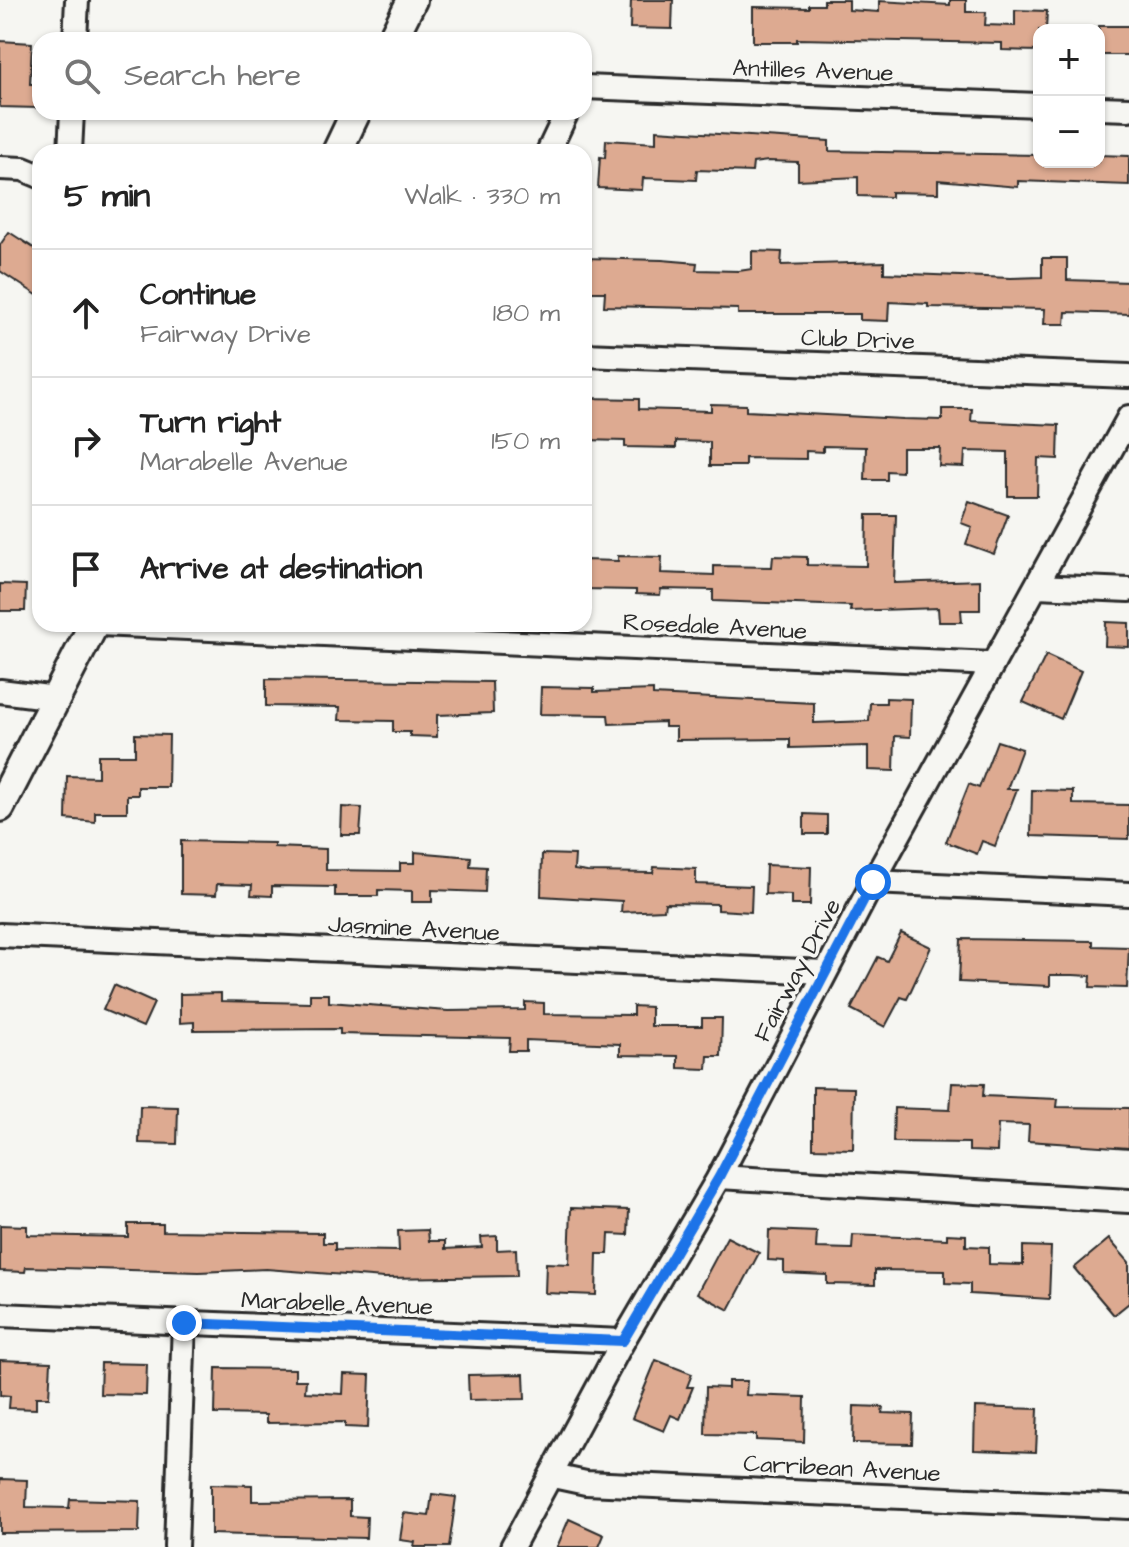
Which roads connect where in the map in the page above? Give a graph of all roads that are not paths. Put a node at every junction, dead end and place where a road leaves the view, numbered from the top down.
1 (77, 0) edge
2 (412, 0) edge
3 (75, 32) edge
4 (396, 32) edge
5 (592, 87) edge
6 (1033, 105) edge
7 (1105, 108) edge
8 (1129, 109) edge
9 (72, 120) edge
10 (352, 120) edge
11 (563, 120) edge
12 (70, 144) edge
13 (341, 144) edge
14 (552, 144) edge
15 (0, 168) edge
16 (32, 173) edge
17 (592, 355) edge
18 (1129, 376) edge
19 (1129, 417) edge
20 (1037, 586) junction
21 (1129, 590) edge
22 (92, 632) edge
23 (275, 632) edge
24 (993, 664) junction
25 (0, 691) edge
26 (56, 698) junction
27 (0, 807) edge
28 (873, 882) junction
29 (1129, 894) edge
30 (0, 935) edge
31 (825, 972) junction
32 (719, 1177) junction
33 (1129, 1201) edge
34 (0, 1315) edge
35 (184, 1323) junction
36 (623, 1341) junction
37 (553, 1476) junction
38 (1129, 1507) edge
39 (176, 1547) edge
40 (512, 1547) edge

1 - 3 street
2 - 4 street
5 - 6 street, Antilles Avenue
7 - 8 street
9 - 12 street
10 - 13 street
11 - 14 street
15 - 16 street
17 - 18 street, Club Drive
19 - 20 street, Fairway Drive
20 - 21 street
20 - 24 street, Fairway Drive
22 - 26 street
23 - 24 street, Rosedale Avenue
24 - 28 street, Fairway Drive
25 - 26 street
26 - 27 street
28 - 29 street
28 - 31 street, Fairway Drive
30 - 31 street, Jasmine Avenue
31 - 32 street, Fairway Drive
32 - 33 street
32 - 36 street, Fairway Drive
34 - 35 street, Marabelle Avenue
35 - 36 street, Marabelle Avenue
35 - 39 street
36 - 37 street, Fairway Drive
37 - 38 street, Carribean Avenue
37 - 40 street, Fairway Drive

